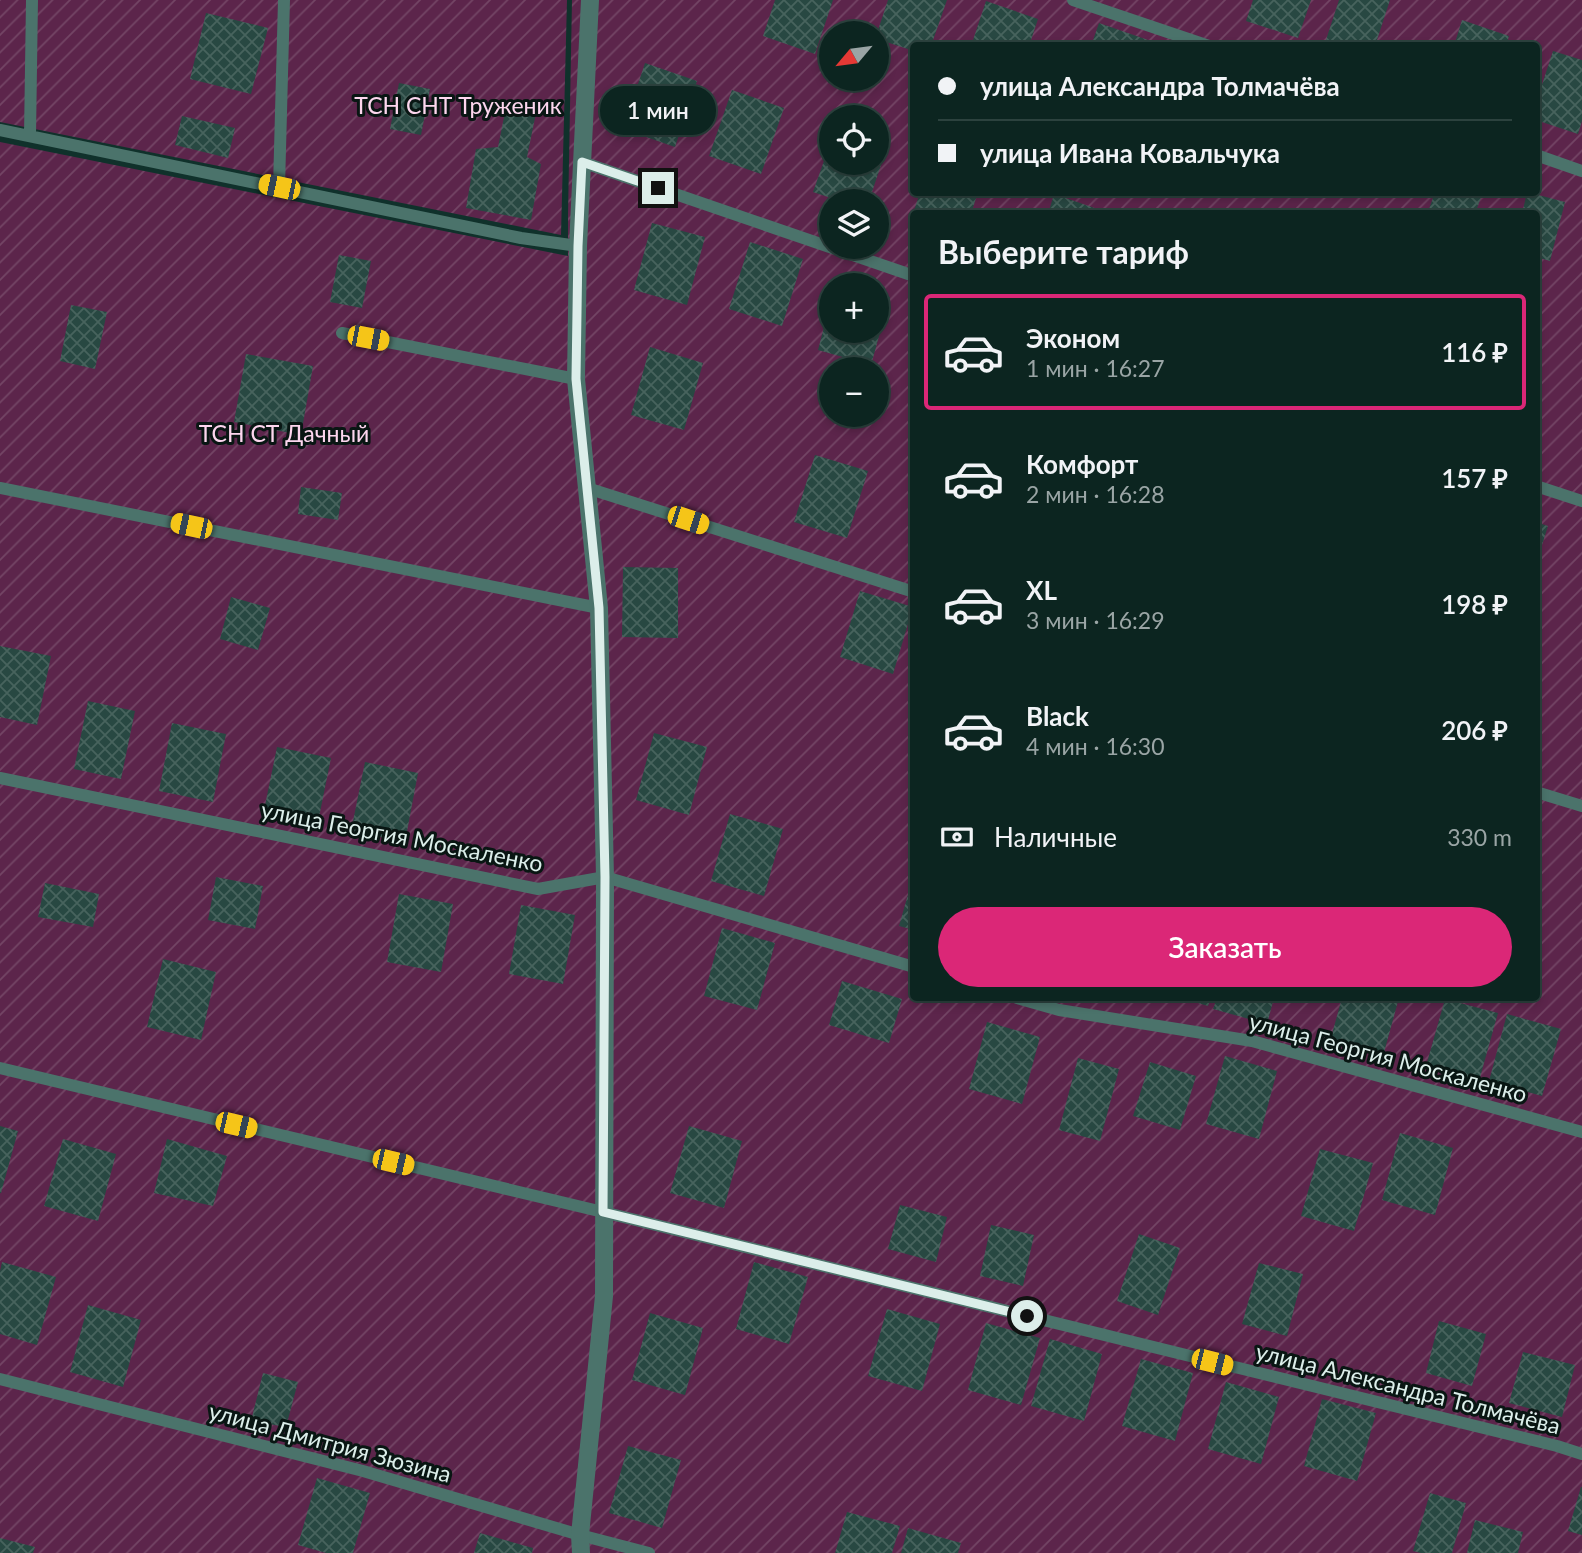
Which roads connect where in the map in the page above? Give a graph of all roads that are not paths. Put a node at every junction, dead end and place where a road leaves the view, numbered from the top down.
1 (32, 0) edge
2 (285, 0) edge
3 (590, 0) edge
4 (1073, 0) edge
5 (1197, 42) edge
6 (0, 130) edge
7 (30, 136) junction
8 (1540, 156) edge
9 (582, 162) junction
10 (1582, 171) edge
11 (279, 187) junction
12 (578, 246) junction
13 (910, 275) edge
14 (342, 333) dead end
15 (576, 379) junction
16 (1540, 487) edge
17 (0, 488) edge
18 (587, 488) junction
19 (1582, 501) edge
20 (910, 592) edge
21 (599, 608) junction
22 (0, 778) edge
23 (1540, 793) edge
24 (1582, 806) edge
25 (605, 877) junction
26 (910, 966) edge
27 (1028, 1001) edge
28 (0, 1068) edge
29 (1582, 1132) edge
30 (603, 1212) junction
31 (0, 1379) edge
32 (1582, 1454) edge
33 (580, 1544) edge
34 (649, 1553) edge

1 - 7 lane
2 - 11 lane
3 - 9 street
4 - 5 lane
6 - 7 lane
7 - 11 lane
8 - 10 lane
9 - 12 street
9 - 13 lane
11 - 12 lane
12 - 15 street
14 - 15 lane
15 - 18 street
16 - 19 lane
17 - 21 lane
18 - 20 lane
18 - 21 street
21 - 25 street
22 - 25 lane, улица Георгия Москаленко
23 - 24 lane
25 - 26 lane, улица Георгия Москаленко
25 - 30 street
27 - 29 lane, улица Георгия Москаленко
28 - 30 lane, улица Александра Толмачёва
30 - 32 lane, улица Александра Толмачёва
30 - 33 street
31 - 33 lane, улица Дмитрия Зюзина
33 - 34 lane, улица Дмитрия Зюзина

